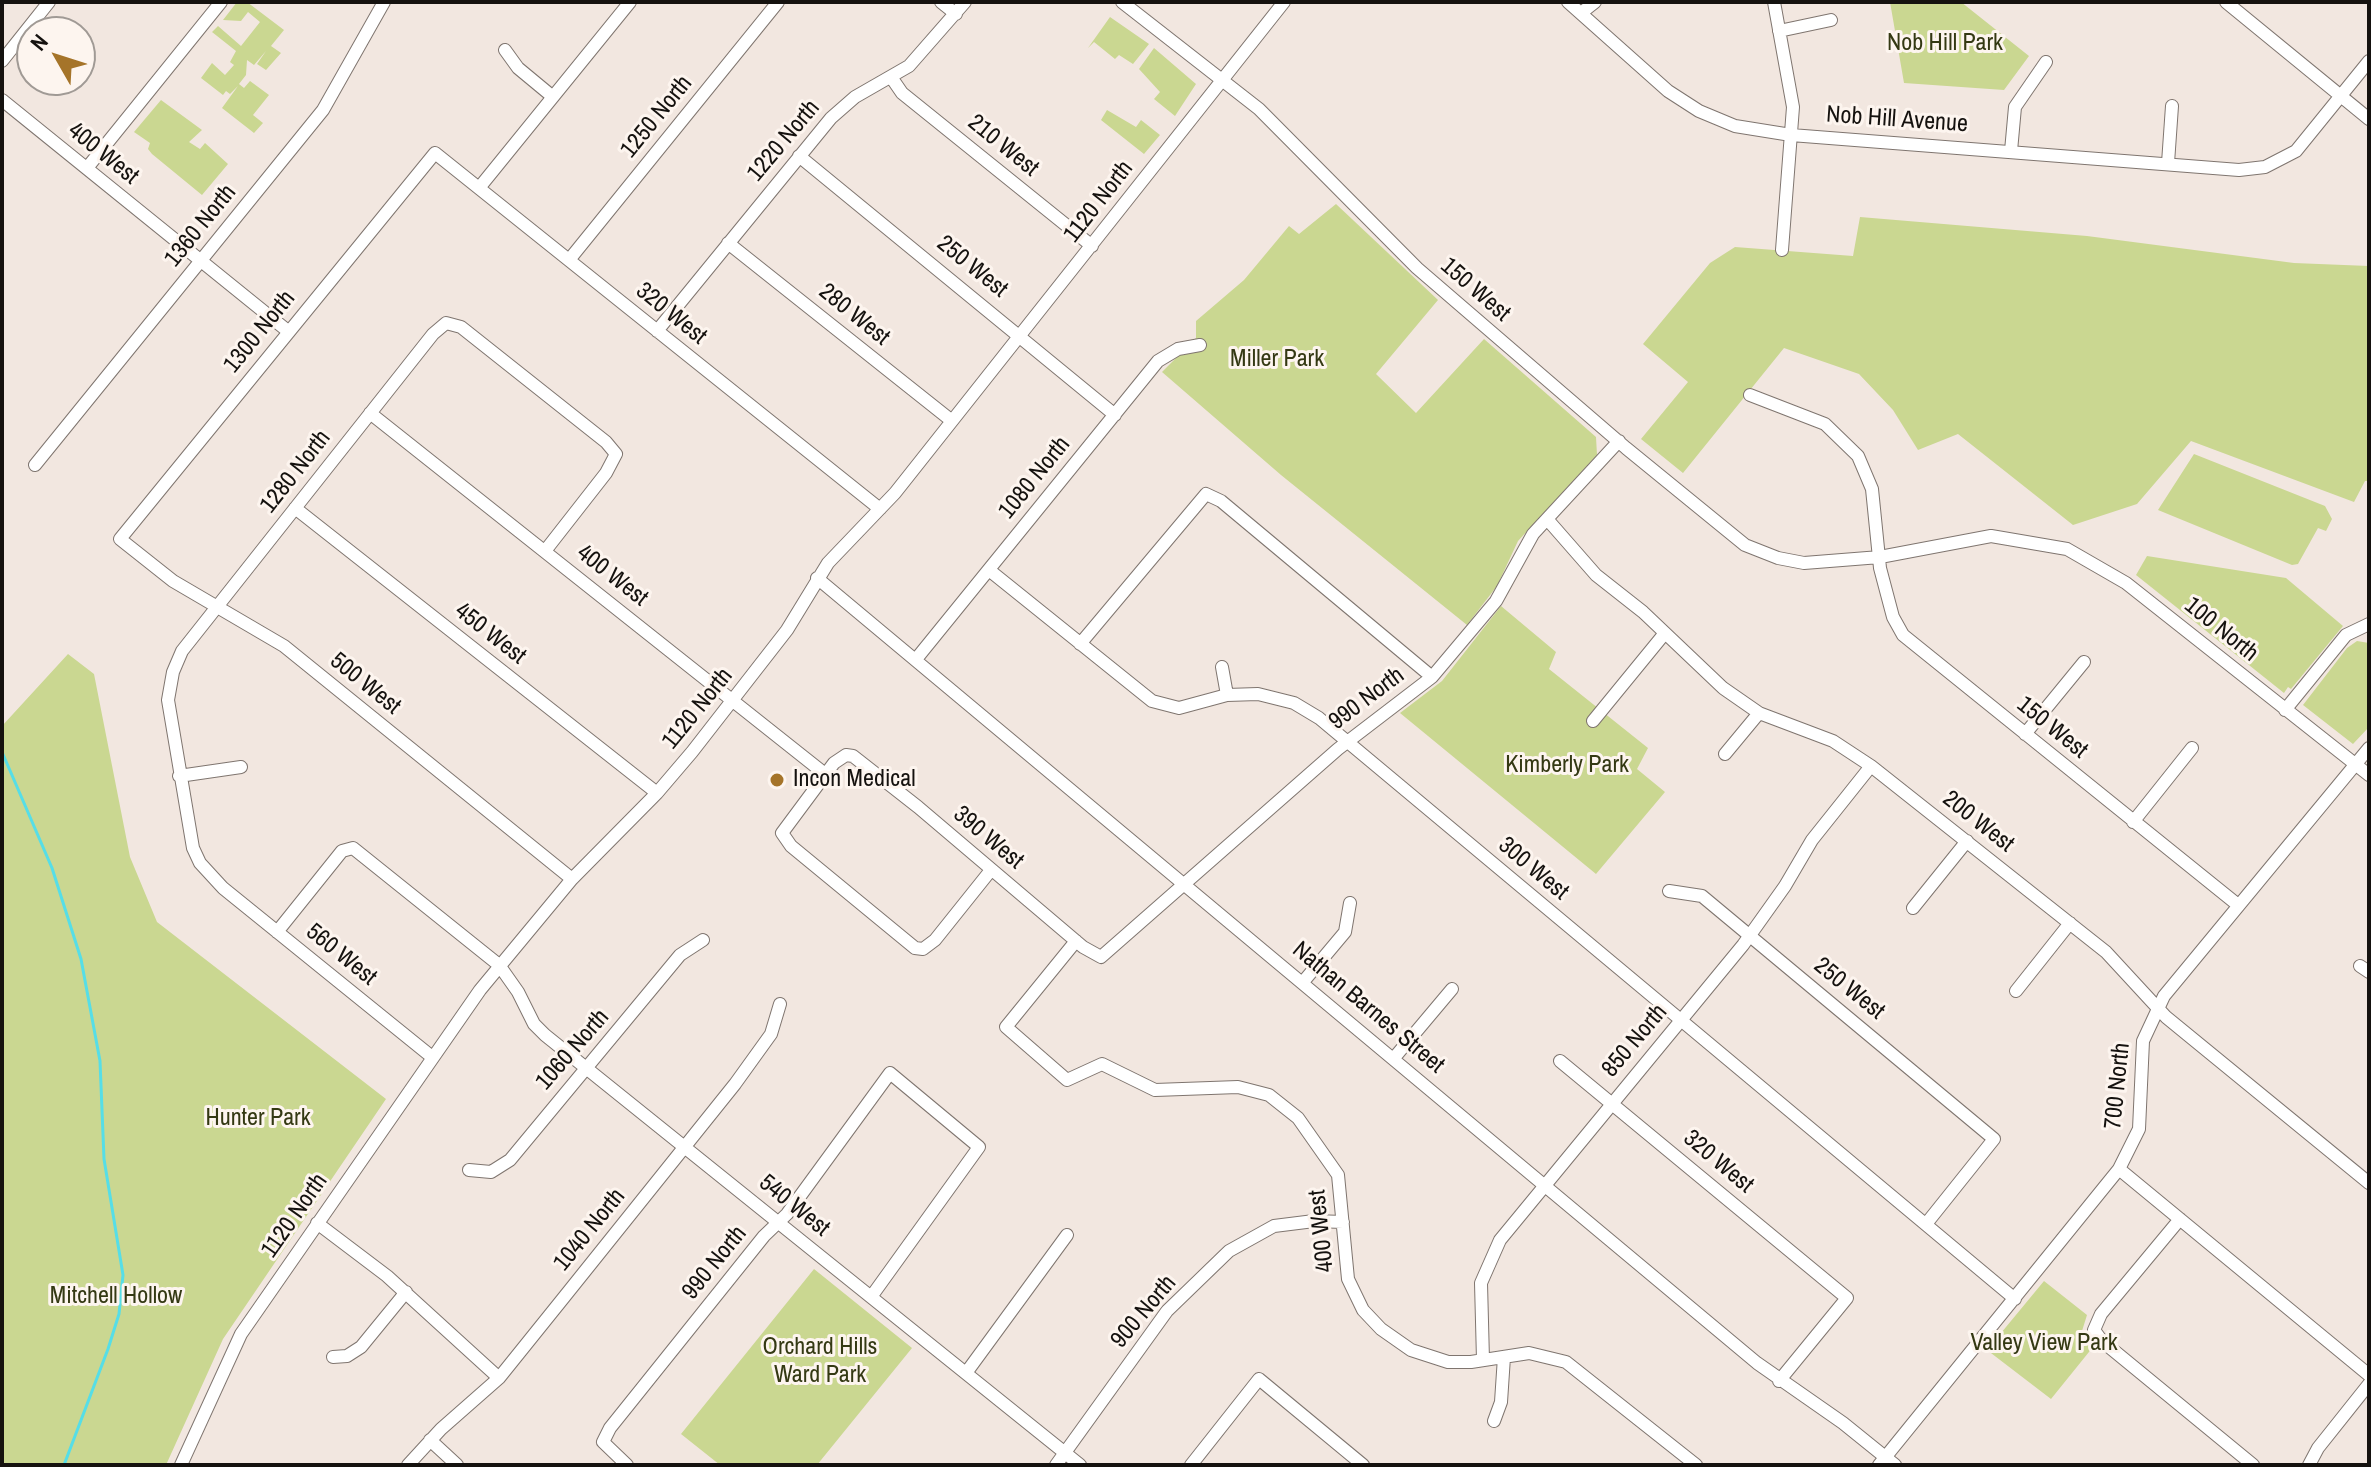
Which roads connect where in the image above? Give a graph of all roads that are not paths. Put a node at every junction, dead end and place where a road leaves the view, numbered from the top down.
1 (49, 2) edge
2 (221, 2) edge
3 (384, 2) edge
4 (630, 2) edge
5 (778, 2) edge
6 (941, 2) edge
7 (965, 2) edge
8 (1122, 2) edge
9 (1284, 2) edge
10 (1568, 2) edge
11 (1595, 2) edge
12 (1774, 2) edge
13 (2226, 2) edge
14 (1581, 13) junction
15 (956, 14) junction
16 (1831, 20) dead end
17 (1779, 31) junction
18 (505, 50) dead end
19 (2, 61) edge
20 (2369, 61) edge
21 (2046, 62) dead end
22 (891, 77) junction
23 (1221, 80) junction
24 (553, 97) junction
25 (2341, 97) junction
26 (2, 100) edge
27 (2172, 106) dead end
28 (2369, 119) edge
29 (1791, 135) junction
30 (2011, 151) junction
31 (435, 153) joint
32 (799, 156) junction
33 (2168, 163) junction
34 (87, 168) junction
35 (479, 188) junction
36 (728, 243) junction
37 (1092, 246) junction
38 (1782, 250) dead end
39 (569, 260) junction
40 (200, 262) junction
41 (657, 331) junction
42 (289, 332) junction
43 (1020, 337) junction
44 (1200, 345) dead end
45 (1750, 395) dead end
46 (370, 413) junction
47 (1115, 415) junction
48 (952, 421) junction
49 (1619, 441) junction
50 (35, 465) dead end
51 (295, 508) junction
52 (880, 509) junction
53 (1547, 519) junction
54 (120, 539) joint
55 (545, 551) junction
56 (1880, 557) junction
57 (989, 570) junction
58 (817, 578) junction
59 (218, 606) junction
60 (2369, 624) edge
61 (1665, 633) junction
62 (1080, 644) junction
63 (182, 651) joint
64 (917, 658) junction
65 (2084, 662) dead end
66 (1222, 667) dead end
67 (1432, 677) junction
68 (1227, 695) junction
69 (733, 701) junction
70 (2285, 710) junction
71 (1759, 713) junction
72 (1593, 721) dead end
73 (2025, 734) junction
74 (1347, 741) junction
75 (2192, 748) dead end
76 (2369, 748) edge
77 (1725, 754) dead end
78 (2356, 765) junction
79 (1871, 766) junction
80 (241, 767) dead end
81 (825, 774) junction
82 (2369, 775) edge
83 (179, 776) junction
84 (657, 793) junction
85 (2133, 822) junction
86 (1967, 841) junction
87 (991, 870) junction
88 (572, 879) junction
89 (1185, 886) junction
90 (1669, 891) dead end
91 (1350, 903) dead end
92 (2238, 905) junction
93 (1913, 908) dead end
94 (2070, 923) junction
95 (277, 932) junction
96 (1749, 935) junction
97 (703, 940) dead end
98 (1076, 941) junction
99 (1101, 957) joint
100 (499, 965) junction
101 (1303, 982) junction
102 (1452, 989) dead end
103 (2016, 991) dead end
104 (780, 1004) dead end
105 (2158, 1007) junction
106 (1680, 1021) junction
107 (432, 1057) junction
108 (1394, 1058) junction
109 (1560, 1061) dead end
110 (587, 1068) junction
111 (1611, 1103) junction
112 (685, 1147) junction
113 (2119, 1169) junction
114 (469, 1170) dead end
115 (2369, 1183) edge
116 (1544, 1185) junction
117 (2180, 1219) junction
118 (778, 1222) junction
119 (1343, 1222) junction
120 (317, 1223) junction
121 (1926, 1224) junction
122 (1067, 1235) dead end
123 (406, 1292) junction
124 (871, 1297) junction
125 (2015, 1299) junction
126 (333, 1357) dead end
127 (1504, 1357) junction
128 (1483, 1360) junction
129 (966, 1373) junction
130 (2369, 1375) edge
131 (499, 1378) junction
132 (1779, 1381) junction
133 (2369, 1384) edge
134 (1494, 1421) dead end
135 (430, 1440) junction
136 (1065, 1453) junction
137 (1886, 1462) edge
138 (181, 1465) edge
139 (408, 1465) edge
140 (457, 1465) edge
141 (627, 1465) edge
142 (1056, 1465) edge
143 (1080, 1465) edge
144 (1191, 1465) edge
145 (1363, 1465) edge
146 (1696, 1465) edge
147 (2253, 1465) edge
148 (2309, 1465) edge

1 - 19 street
2 - 34 street
3 - 40 street, 1360 North
4 - 24 street
5 - 39 street, 1250 North
6 - 15 street
7 - 15 street, 1220 North
8 - 23 street, 150 West
9 - 23 street, 1120 North
10 - 14 street, Nob Hill Avenue
11 - 14 street
12 - 17 street
13 - 25 street
14 - 29 street, Nob Hill Avenue
15 - 22 street, 1220 North
16 - 17 street
17 - 29 street
18 - 24 street
20 - 25 street
21 - 30 street
22 - 32 street, 1220 North
22 - 37 street, 210 West
23 - 37 street, 1120 North
23 - 49 street, 150 West
24 - 35 street
25 - 28 street
25 - 33 street, Nob Hill Avenue
26 - 34 street, 400 West
27 - 33 street
29 - 30 street, Nob Hill Avenue
29 - 38 street
30 - 33 street, Nob Hill Avenue
31 - 35 street, 320 West
31 - 42 street, 1300 North
32 - 36 street, 1220 North
32 - 43 street, 250 West
34 - 40 street, 400 West
35 - 39 street, 320 West
36 - 41 street, 1220 North
36 - 48 street, 280 West
37 - 43 street, 1120 North
39 - 41 street, 320 West
40 - 42 street, 400 West
40 - 50 street, 1360 North
41 - 52 street, 320 West
42 - 54 street, 1300 North
43 - 47 street, 250 West
43 - 48 street, 1120 North
44 - 47 street, 1080 North
45 - 56 street, 150 West
46 - 51 street, 1280 North
46 - 55 street, 400 West
46 - 55 street, 1280 North
47 - 57 street, 1080 North
48 - 52 street, 1120 North
49 - 53 street, 990 North
49 - 56 street, 150 West
51 - 59 street, 1280 North
51 - 84 street, 450 West
52 - 58 street, 1120 North
53 - 61 street, 200 West
53 - 67 street, 990 North
54 - 59 street, 500 West
55 - 69 street, 400 West
56 - 70 street, 100 North
56 - 73 street, 150 West
57 - 62 street, 300 West
57 - 64 street, 1080 North
58 - 64 street, Nathan Barnes Street
58 - 69 street, 1120 North
59 - 63 street, 1280 North
59 - 88 street, 500 West
60 - 70 street
61 - 71 street, 200 West
61 - 72 street
62 - 67 street
62 - 68 street, 300 West
63 - 83 street, 560 West
64 - 89 street, Nathan Barnes Street
65 - 73 street
66 - 68 street
67 - 74 street, 990 North
68 - 74 street, 300 West
69 - 81 street, 400 West
69 - 84 street, 1120 North
70 - 78 street, 100 North
71 - 77 street
71 - 79 street, 200 West
73 - 85 street, 150 West
74 - 89 street, 990 North
74 - 106 street, 300 West
75 - 85 street
76 - 78 street, 700 North
78 - 82 street, 100 North
78 - 92 street, 700 North
79 - 86 street, 200 West
79 - 96 street, 850 North
80 - 83 street
81 - 87 street, 390 West
81 - 87 street
83 - 95 street, 560 West
84 - 88 street, 1120 North
85 - 92 street, 150 West
86 - 93 street
86 - 94 street, 200 West
87 - 98 street, 390 West
88 - 100 street, 1120 North
89 - 99 street, 990 North
89 - 101 street, Nathan Barnes Street
90 - 96 street, 250 West
91 - 101 street
92 - 105 street, 700 North
94 - 103 street
94 - 105 street, 200 West
95 - 100 street, 540 West
95 - 107 street, 560 West
96 - 106 street, 850 North
96 - 121 street, 250 West
97 - 110 street, 1060 North
98 - 99 street, 390 West
98 - 119 street, 400 West
100 - 107 street, 1120 North
100 - 110 street, 540 West
101 - 108 street, Nathan Barnes Street
102 - 108 street
104 - 112 street, 1040 North
105 - 113 street, 700 North
105 - 115 street, 200 West
106 - 111 street, 850 North
106 - 121 street, 300 West
107 - 120 street, 1120 North
108 - 116 street, Nathan Barnes Street
109 - 111 street, 320 West
110 - 112 street, 540 West
110 - 114 street, 1060 North
111 - 116 street, 850 North
111 - 132 street, 320 West
112 - 118 street, 540 West
112 - 131 street, 1040 North
113 - 117 street
113 - 125 street, 700 North
116 - 128 street, 850 North
116 - 132 street, Nathan Barnes Street
117 - 130 street
117 - 147 street
118 - 124 street, 540 West
118 - 124 street, 990 North
118 - 141 street, 990 North
119 - 128 street, 400 West
119 - 136 street, 900 North
120 - 123 street
120 - 138 street, 1120 North
121 - 125 street, 300 West
122 - 129 street
123 - 126 street
123 - 131 street
124 - 129 street, 540 West
125 - 137 street, 700 North
127 - 128 street, 400 West
127 - 134 street
127 - 146 street, 400 West
129 - 136 street, 540 West
131 - 135 street, 1040 North
132 - 137 street, Nathan Barnes Street
133 - 148 street
135 - 139 street, 1040 North
135 - 140 street
136 - 142 street, 900 North
136 - 143 street, 540 West
144 - 145 street

